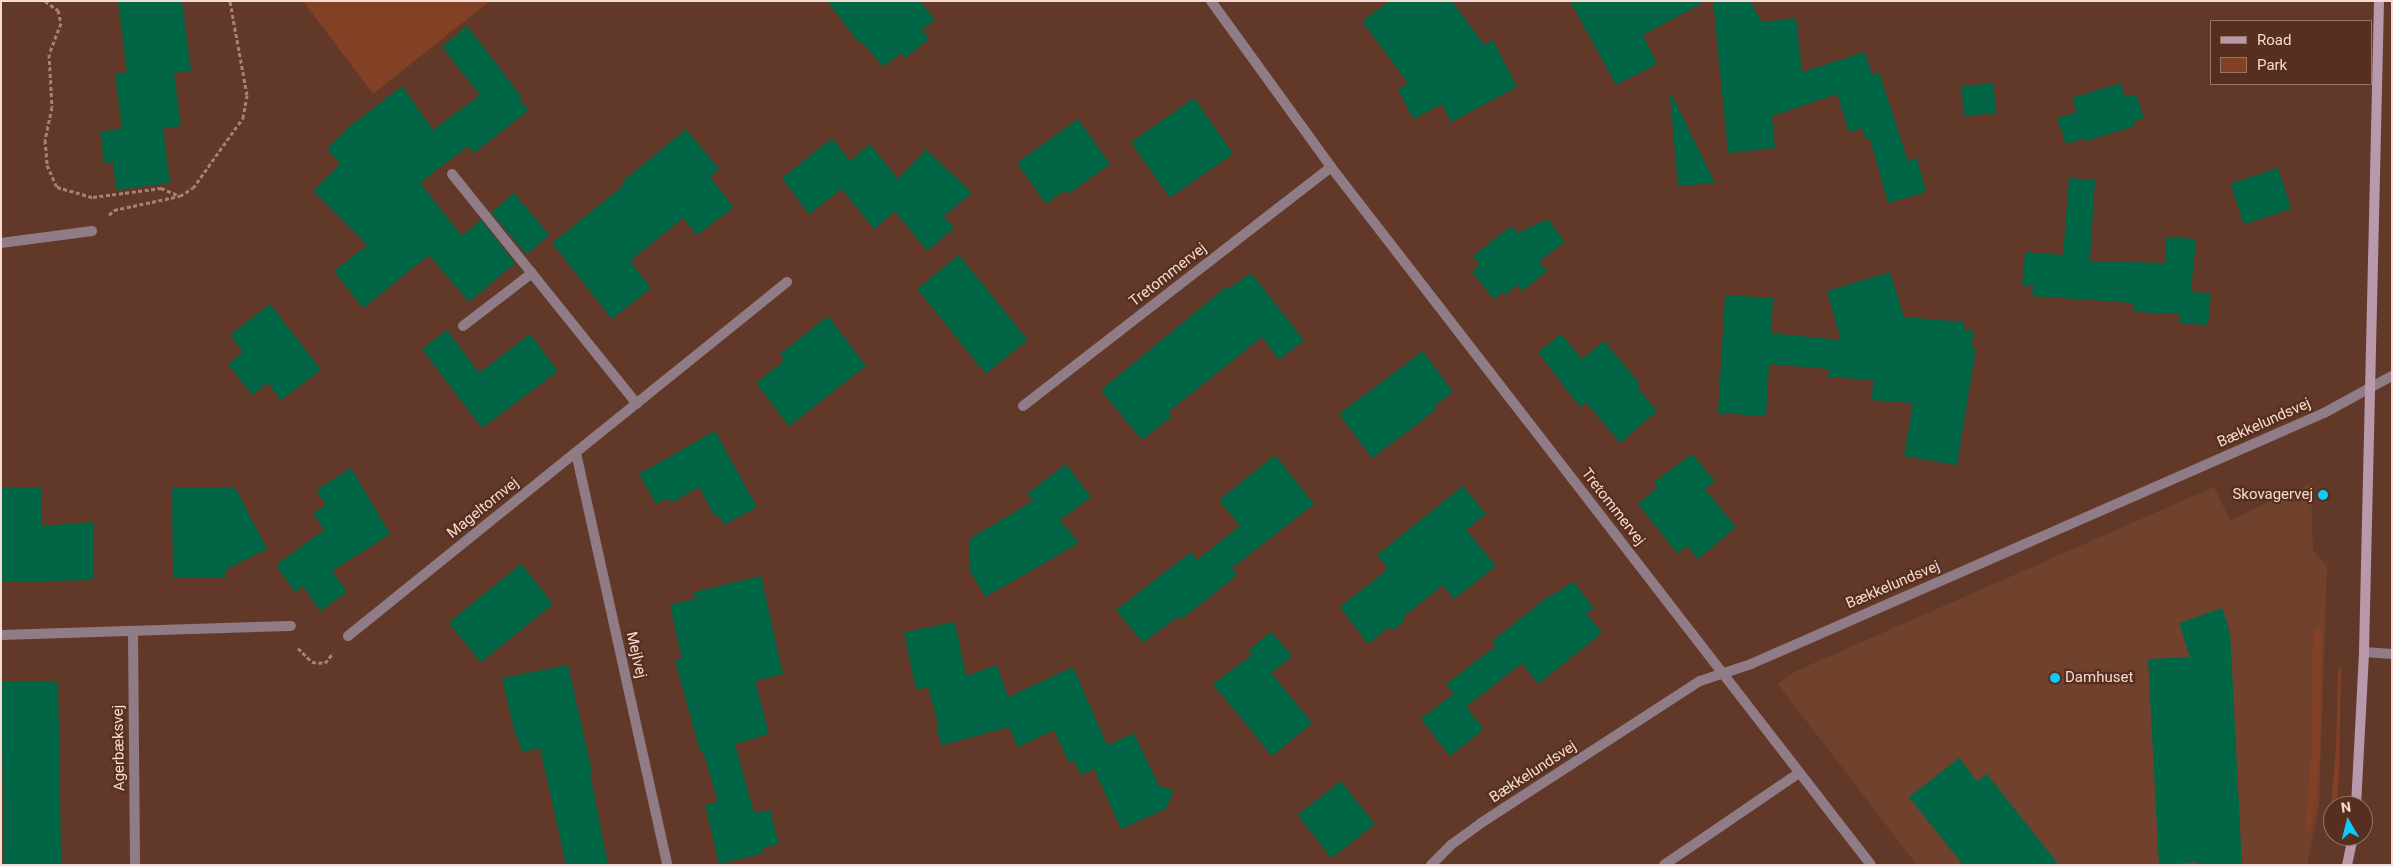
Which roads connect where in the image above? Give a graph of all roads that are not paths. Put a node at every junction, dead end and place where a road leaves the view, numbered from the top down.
1 (1211, 1) edge
2 (2379, 1) edge
3 (1332, 167) junction
4 (452, 174) dead end
5 (92, 231) road end
6 (1, 242) edge
7 (532, 273) junction
8 (787, 282) dead end
9 (463, 326) dead end
10 (2392, 376) edge
11 (2370, 388) junction
12 (637, 404) junction
13 (1023, 406) dead end
14 (576, 453) junction
15 (291, 626) road end
16 (133, 632) junction
17 (1, 635) edge
18 (348, 636) road end
19 (2364, 652) junction
20 (2392, 654) edge
21 (1723, 673) junction
22 (1799, 773) junction
23 (2357, 796) edge
24 (2351, 846) edge
25 (135, 865) edge
26 (667, 865) edge
27 (1431, 865) edge
28 (1664, 865) edge
29 (1871, 865) edge
30 (2347, 865) edge

1 - 3 street, Tretommervej
2 - 11 street
3 - 13 street, Tretommervej
3 - 21 street, Tretommervej
4 - 7 street
5 - 6 street
7 - 9 street
7 - 12 street
8 - 12 street, Mageltornvej
10 - 11 street, Bækkelundsvej
11 - 19 street
11 - 21 street, Bækkelundsvej
12 - 14 street, Mageltornvej
14 - 18 street, Mageltornvej
14 - 26 street, Mejlvej
15 - 16 street
16 - 17 street
16 - 25 street, Agerbæksvej
19 - 20 street
19 - 23 street
21 - 22 street, Tretommervej
21 - 27 street, Bækkelundsvej
22 - 28 street
22 - 29 street, Tretommervej
24 - 30 street

